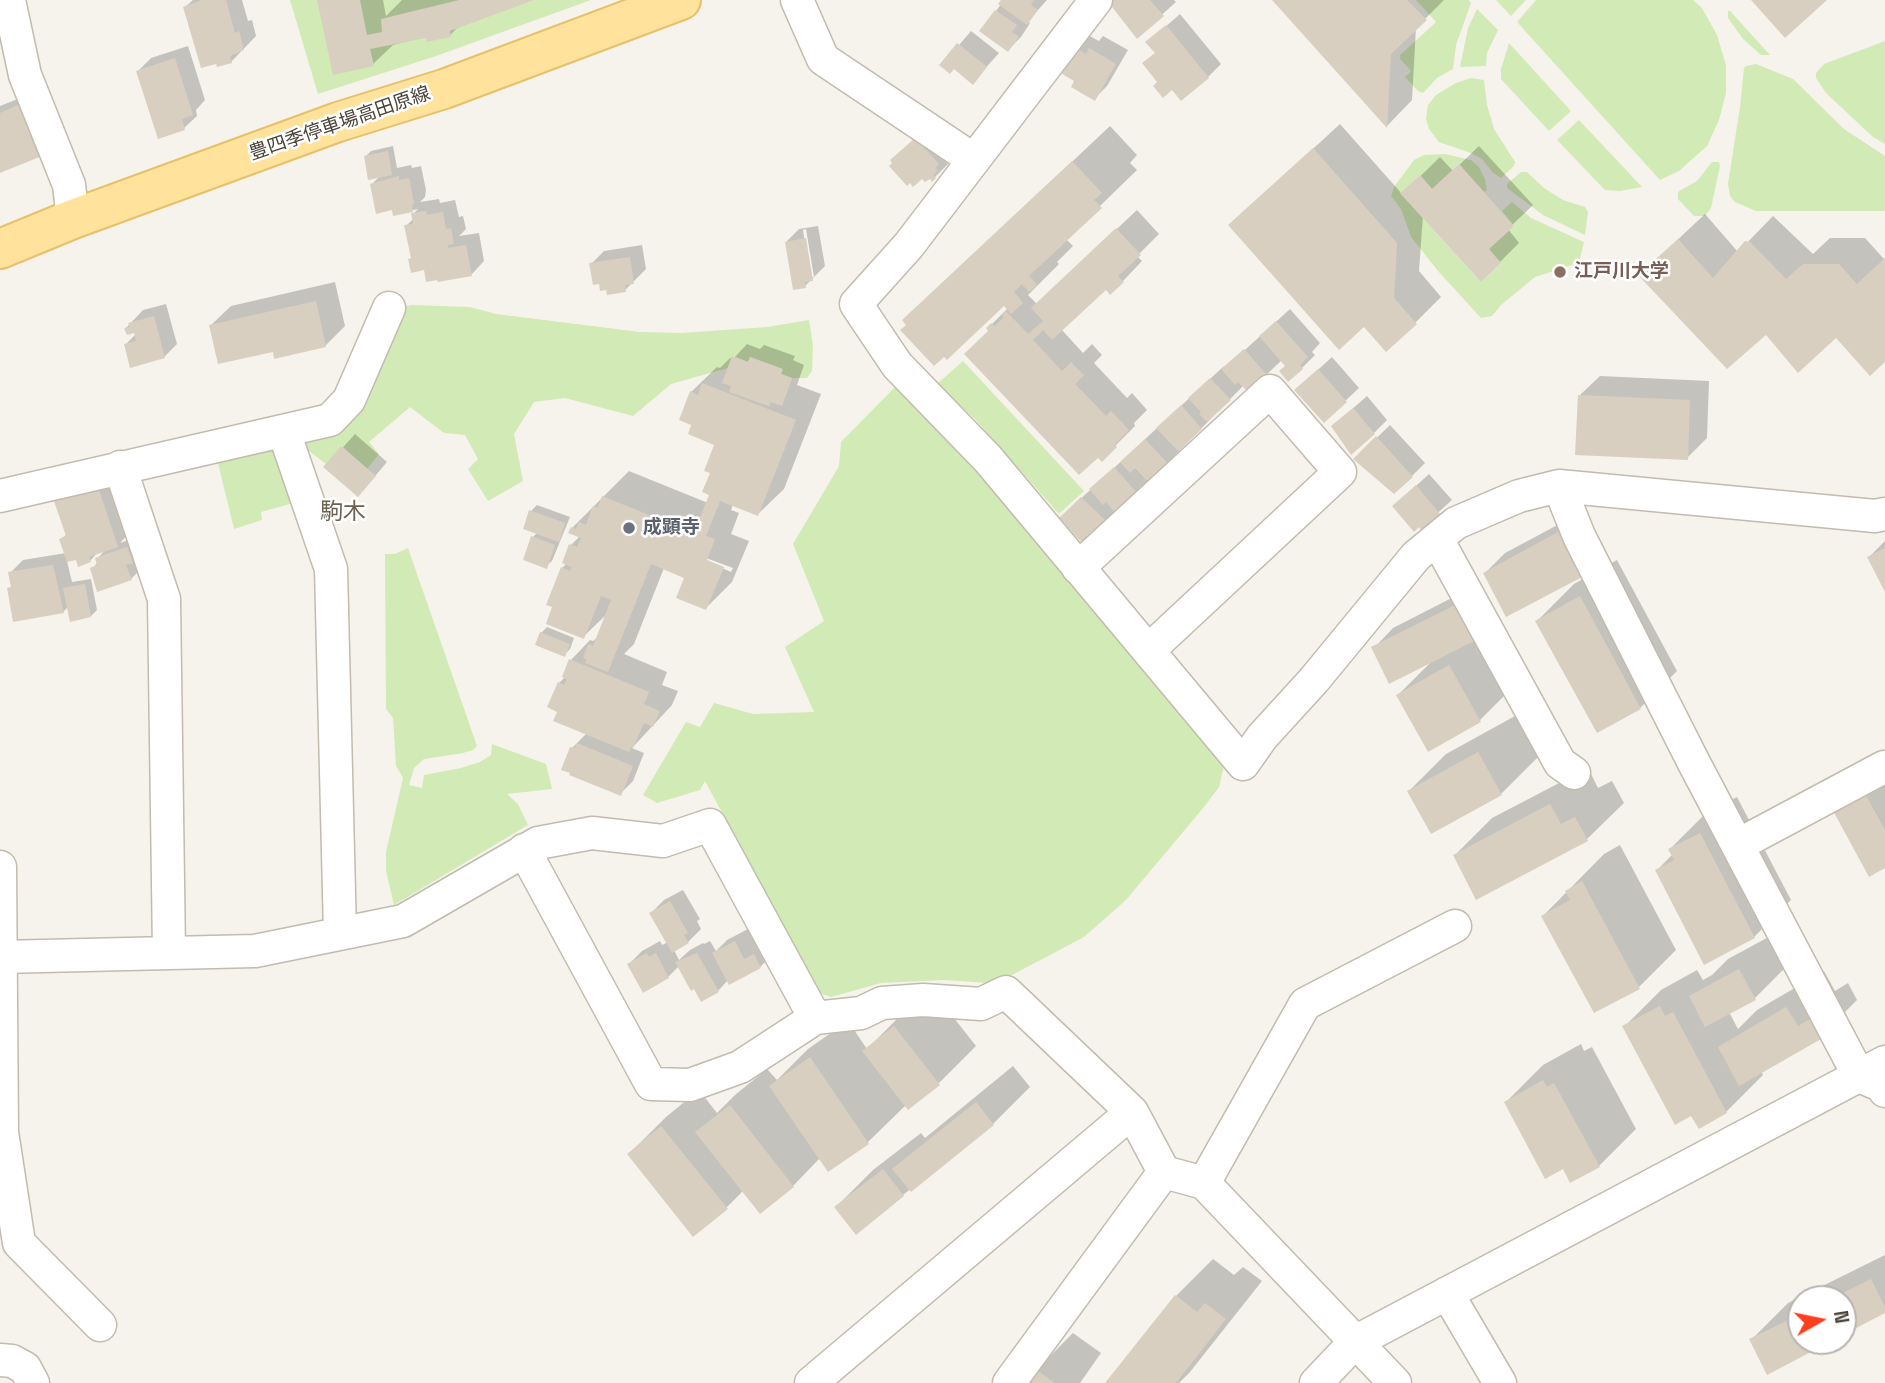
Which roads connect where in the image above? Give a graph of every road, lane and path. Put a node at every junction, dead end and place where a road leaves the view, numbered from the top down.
1 (9, 0) edge
2 (681, 0) edge
3 (797, 0) edge
4 (1096, 0) edge
5 (974, 160) junction
6 (73, 219) junction
7 (0, 249) edge
8 (389, 307) dead end
9 (284, 432) junction
10 (120, 467) junction
11 (1559, 486) junction
12 (0, 496) edge
13 (1885, 514) edge
14 (1437, 539) junction
15 (1078, 568) junction
16 (1149, 650) junction
17 (1884, 767) edge
18 (1574, 773) dead end
19 (1738, 845) junction
20 (524, 850) junction
21 (0, 867) edge
22 (1455, 926) dead end
23 (340, 933) junction
24 (169, 953) junction
25 (1, 957) edge
26 (815, 1018) junction
27 (1876, 1076) edge
28 (1132, 1112) junction
29 (1164, 1172) junction
30 (1204, 1183) junction
31 (1447, 1293) junction
32 (100, 1325) dead end
33 (1355, 1342) junction
34 (0, 1360) edge
35 (33, 1383) edge
36 (811, 1383) edge
37 (1009, 1383) edge
38 (1316, 1383) edge
39 (1395, 1383) edge
40 (1500, 1383) edge

1 - 6 street
2 - 6 main road, 豊四季停車場高田原線
3 - 5 street
4 - 5 street
5 - 15 street
6 - 7 main road, 豊四季停車場高田原線
8 - 9 street
9 - 10 street
9 - 23 street
10 - 12 street
10 - 24 street
11 - 13 street
11 - 14 street
11 - 19 street
14 - 16 street
14 - 18 street
15 - 16 street
15 - 16 street
17 - 19 street
19 - 27 street
20 - 23 street
20 - 26 street
20 - 26 street
21 - 25 street
22 - 30 street
23 - 24 street
24 - 25 street
25 - 32 street
26 - 28 street
27 - 31 street
28 - 29 street
28 - 36 street
29 - 30 street
29 - 37 street
30 - 33 street
31 - 33 street
31 - 40 street
33 - 38 street
33 - 39 street
34 - 35 street

